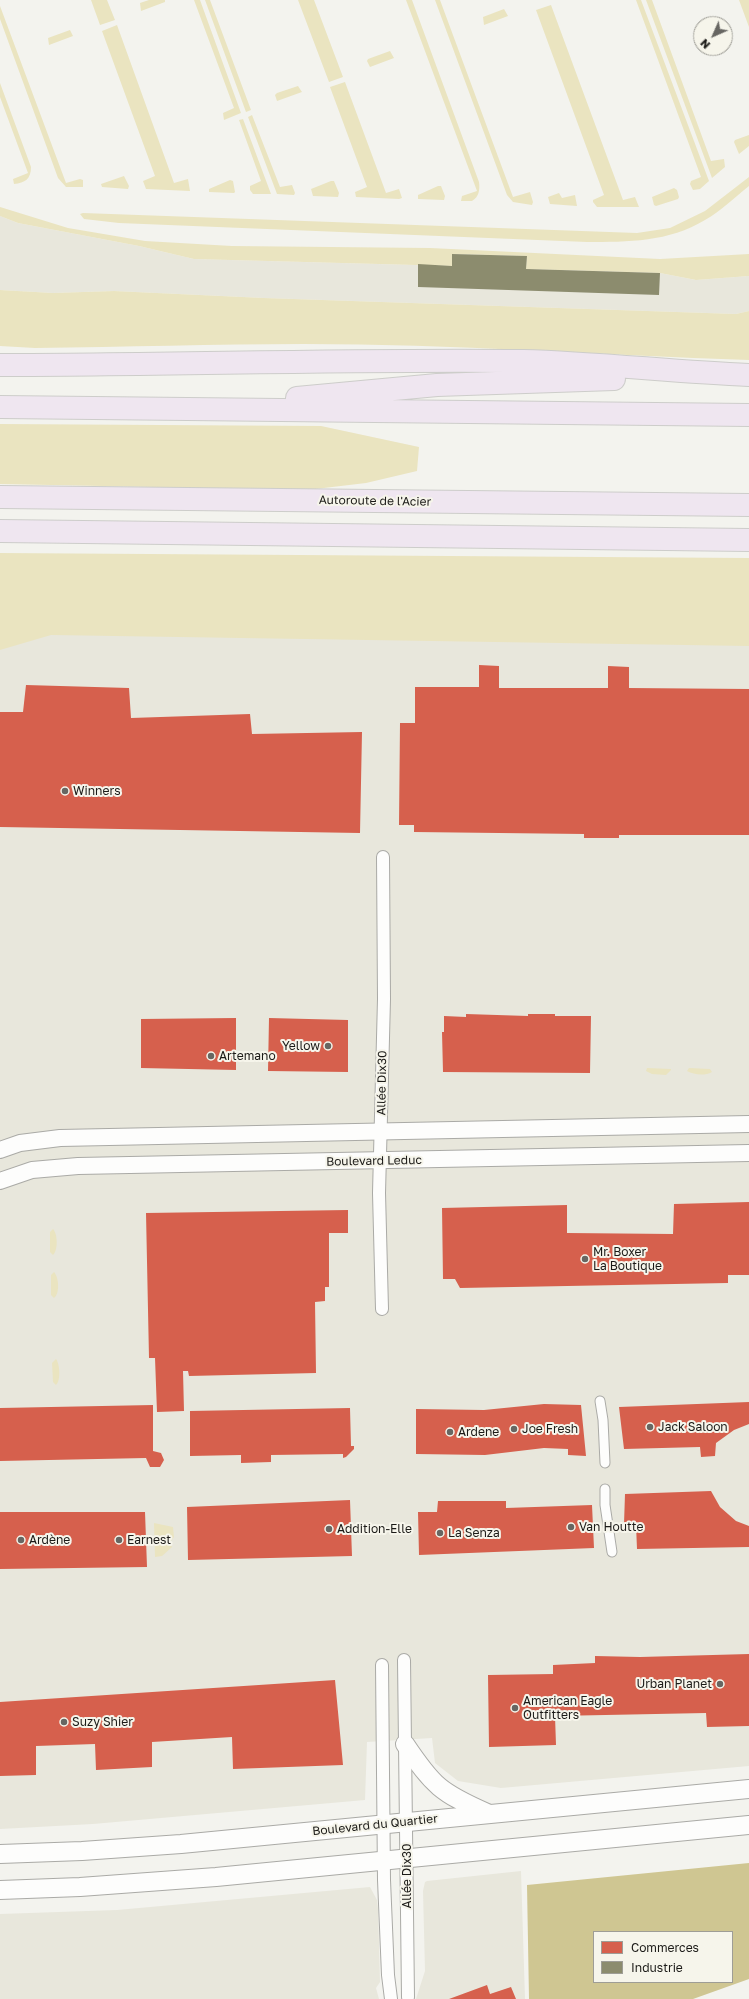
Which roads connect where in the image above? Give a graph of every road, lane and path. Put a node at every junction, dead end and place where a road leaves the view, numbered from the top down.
1 (0, 365) edge
2 (744, 374) edge
3 (0, 407) edge
4 (182, 409) junction
5 (749, 415) edge
6 (0, 497) edge
7 (749, 505) edge
8 (0, 531) edge
9 (749, 540) edge
10 (382, 857) dead end
11 (749, 1124) edge
12 (382, 1132) junction
13 (0, 1150) edge
14 (749, 1154) edge
15 (380, 1161) junction
16 (0, 1181) edge
17 (382, 1309) dead end
18 (600, 1401) dead end
19 (604, 1463) dead end
20 (605, 1489) dead end
21 (612, 1552) dead end
22 (404, 1660) dead end
23 (382, 1665) dead end
24 (405, 1744) junction
25 (749, 1789) edge
26 (490, 1814) junction
27 (406, 1822) junction
28 (385, 1824) junction
29 (749, 1825) edge
30 (0, 1854) edge
31 (406, 1858) junction
32 (384, 1860) junction
33 (0, 1890) edge
34 (408, 1996) dead end
35 (391, 1999) edge

1 - 2 highway
2 - 4 highway
3 - 4 highway
4 - 5 highway
6 - 7 highway, Autoroute de l'Acier
8 - 9 highway
10 - 12 street, Allée Dix30
11 - 12 street
12 - 13 street
12 - 15 street, Allée Dix30
14 - 15 street, Boulevard Leduc
15 - 16 street, Boulevard Leduc
15 - 17 street, Allée Dix30
18 - 19 street
20 - 21 street
22 - 24 street, Allée Dix30
23 - 28 street, Allée Dix30
24 - 26 main road
24 - 27 street, Allée Dix30
25 - 26 main road, Boulevard du Quartier
26 - 27 main road, Boulevard du Quartier
27 - 28 main road, Boulevard du Quartier
27 - 31 street, Allée Dix30
28 - 30 main road, Boulevard du Quartier
28 - 32 street, Allée Dix30
29 - 31 main road
31 - 32 main road
31 - 34 street, Allée Dix30
32 - 33 main road
32 - 35 street, Allée Dix30

